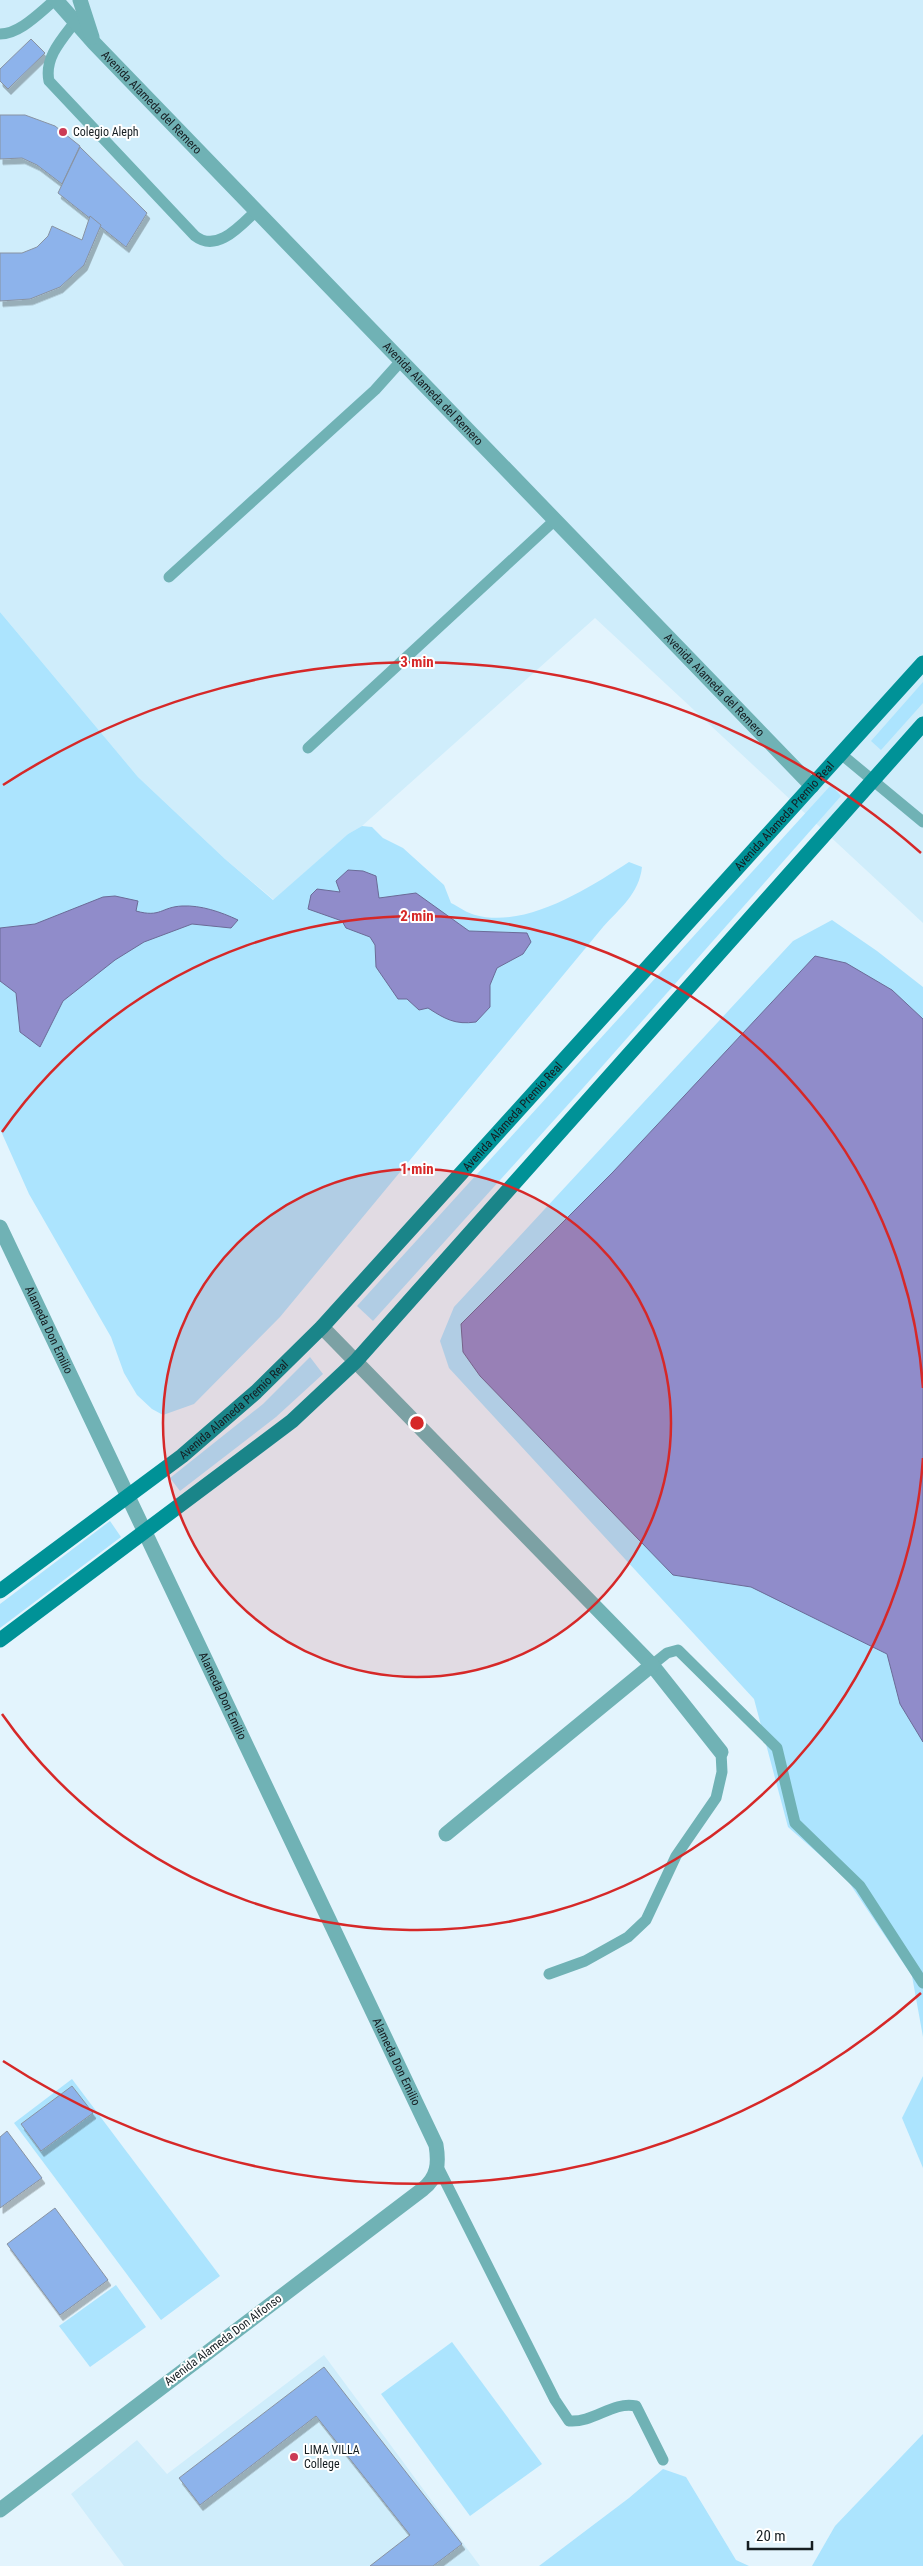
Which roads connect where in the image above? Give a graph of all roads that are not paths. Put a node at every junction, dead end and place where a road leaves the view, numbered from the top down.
1 (55, 0) edge
2 (80, 0) edge
3 (75, 22) junction
4 (0, 34) edge
5 (94, 44) junction
6 (256, 211) junction
7 (401, 361) junction
8 (555, 520) junction
9 (169, 577) dead end
10 (923, 663) edge
11 (923, 724) edge
12 (308, 748) dead end
13 (841, 754) junction
14 (872, 782) junction
15 (812, 786) junction
16 (923, 822) edge
17 (0, 1227) edge
18 (322, 1326) junction
19 (356, 1361) junction
20 (126, 1497) junction
21 (143, 1531) junction
22 (0, 1591) edge
23 (0, 1640) edge
24 (652, 1665) junction
25 (721, 1752) joint
26 (446, 1834) dead end
27 (548, 1974) dead end
28 (923, 1983) edge
29 (438, 2165) junction
30 (663, 2460) dead end
31 (0, 2510) edge

1 - 3 street, Avenida Alameda del Remero
1 - 4 lane
2 - 5 street
3 - 5 street, Avenida Alameda del Remero
3 - 6 lane
5 - 6 street, Avenida Alameda del Remero
6 - 7 street, Avenida Alameda del Remero
7 - 8 street, Avenida Alameda del Remero
7 - 9 lane
8 - 12 lane
8 - 15 street, Avenida Alameda del Remero
10 - 13 street, Avenida Alameda Premio Real
11 - 14 street
13 - 14 lane
13 - 15 street, Avenida Alameda Premio Real
14 - 16 lane
14 - 19 street
15 - 18 street, Avenida Alameda Premio Real
17 - 20 street, Alameda Don Emilio
18 - 19 street
18 - 20 street, Avenida Alameda Premio Real
19 - 21 street
19 - 24 street
20 - 21 street, Alameda Don Emilio
20 - 22 street, Avenida Alameda Premio Real
21 - 23 street
21 - 29 street, Alameda Don Emilio
24 - 25 street
24 - 26 street
24 - 28 lane
25 - 27 lane
29 - 30 lane
29 - 31 street, Avenida Alameda Don Alfonso

